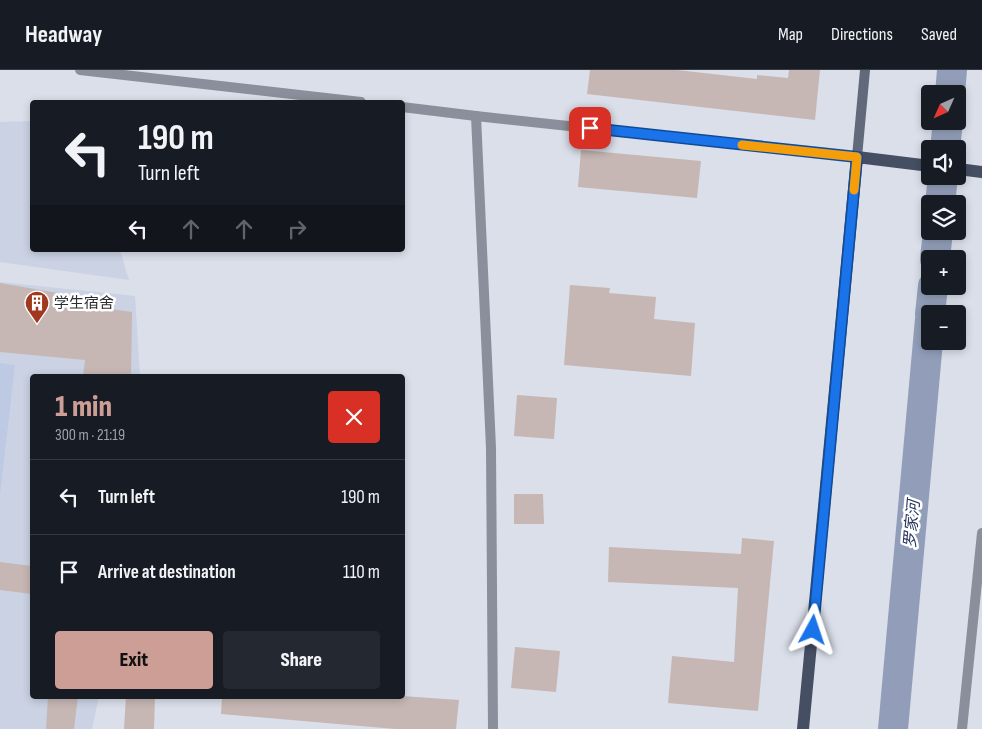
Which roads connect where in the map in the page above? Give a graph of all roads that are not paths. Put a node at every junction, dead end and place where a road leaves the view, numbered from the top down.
1 (80, 70) edge
2 (865, 70) edge
3 (343, 100) edge
4 (405, 107) edge
5 (476, 116) junction
6 (857, 157) junction
7 (921, 165) edge
8 (966, 170) edge
9 (982, 172) edge
10 (982, 533) edge
11 (492, 729) edge
12 (804, 729) edge
13 (962, 729) edge

1 - 3 street
2 - 6 main road
4 - 5 street
5 - 6 street
5 - 11 street
6 - 7 main road
6 - 12 main road
8 - 9 main road
10 - 13 street

